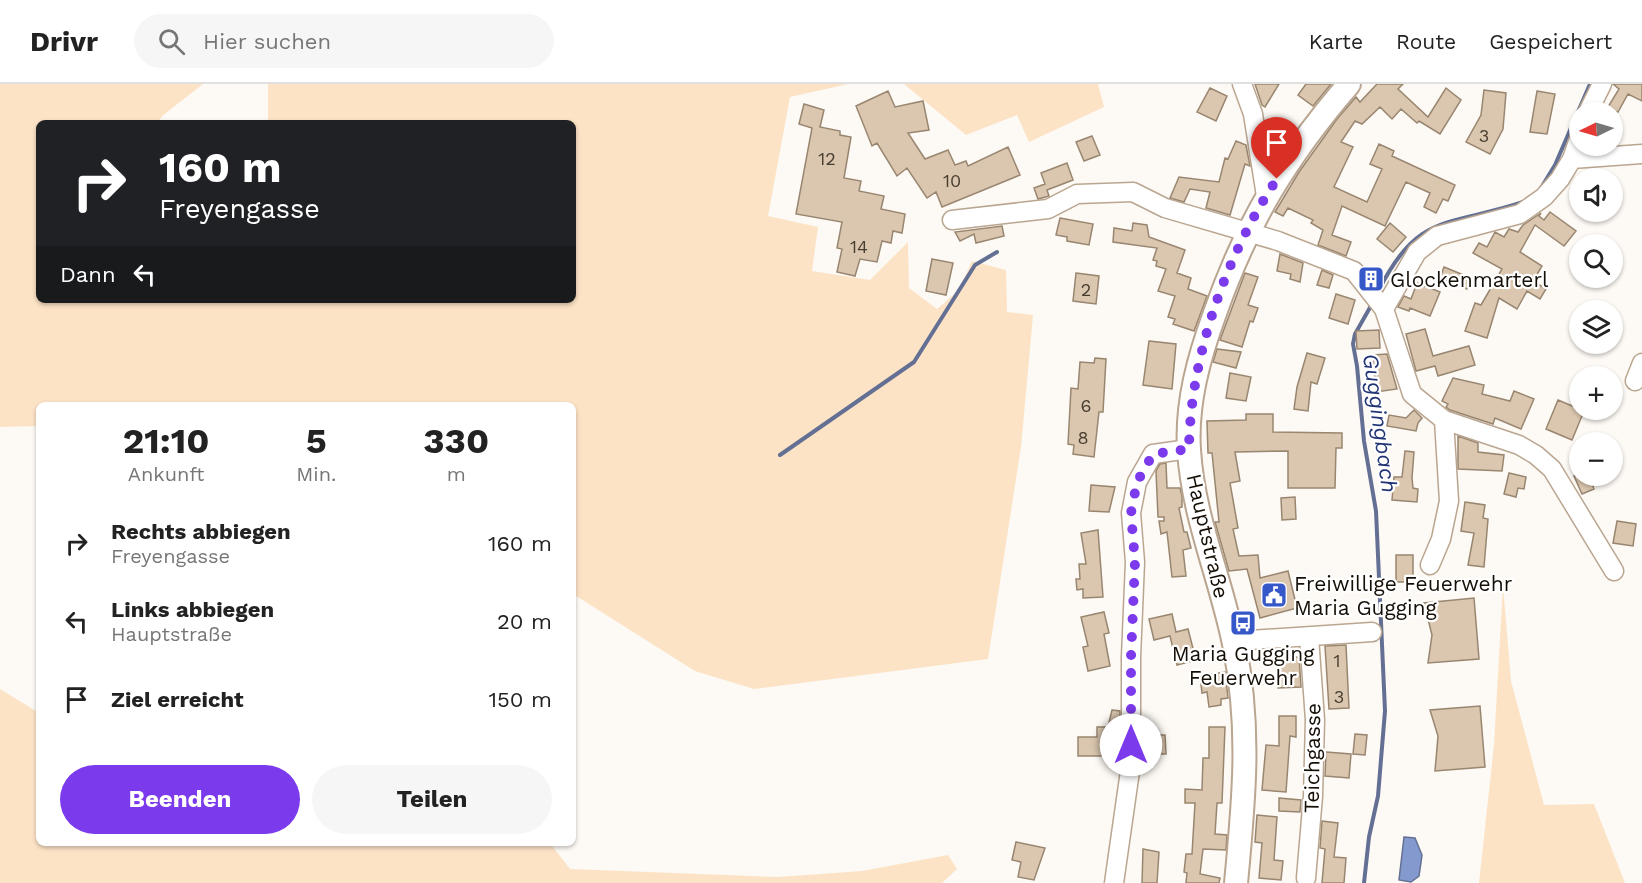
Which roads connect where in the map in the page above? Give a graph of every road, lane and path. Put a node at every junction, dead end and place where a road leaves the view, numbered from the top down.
1 (1242, 84) edge
2 (1349, 84) edge
3 (1602, 84) edge
4 (1593, 102) edge
5 (1642, 154) edge
6 (1573, 156) edge
7 (1572, 159) junction
8 (1266, 195) junction
9 (951, 220) dead end
10 (1246, 232) junction
11 (1379, 301) junction
12 (1642, 363) edge
13 (1635, 381) dead end
14 (1444, 420) junction
15 (1189, 449) junction
16 (1431, 565) dead end
17 (1614, 571) dead end
18 (1372, 632) dead end
19 (1309, 638) junction
20 (1234, 641) junction
21 (1306, 878) dead end
22 (1114, 883) edge
23 (1236, 883) edge

1 - 8 street
2 - 8 main road, Hauptstraße
3 - 4 street
5 - 7 street
6 - 7 street
7 - 11 street
8 - 10 main road, Hauptstraße
9 - 10 street
10 - 11 street
10 - 15 main road, Hauptstraße
11 - 14 street
12 - 13 street
14 - 16 street
14 - 17 street
15 - 20 main road, Hauptstraße
15 - 22 street
18 - 19 street
19 - 20 street
19 - 21 street, Teichgasse
20 - 23 main road, Hauptstraße

